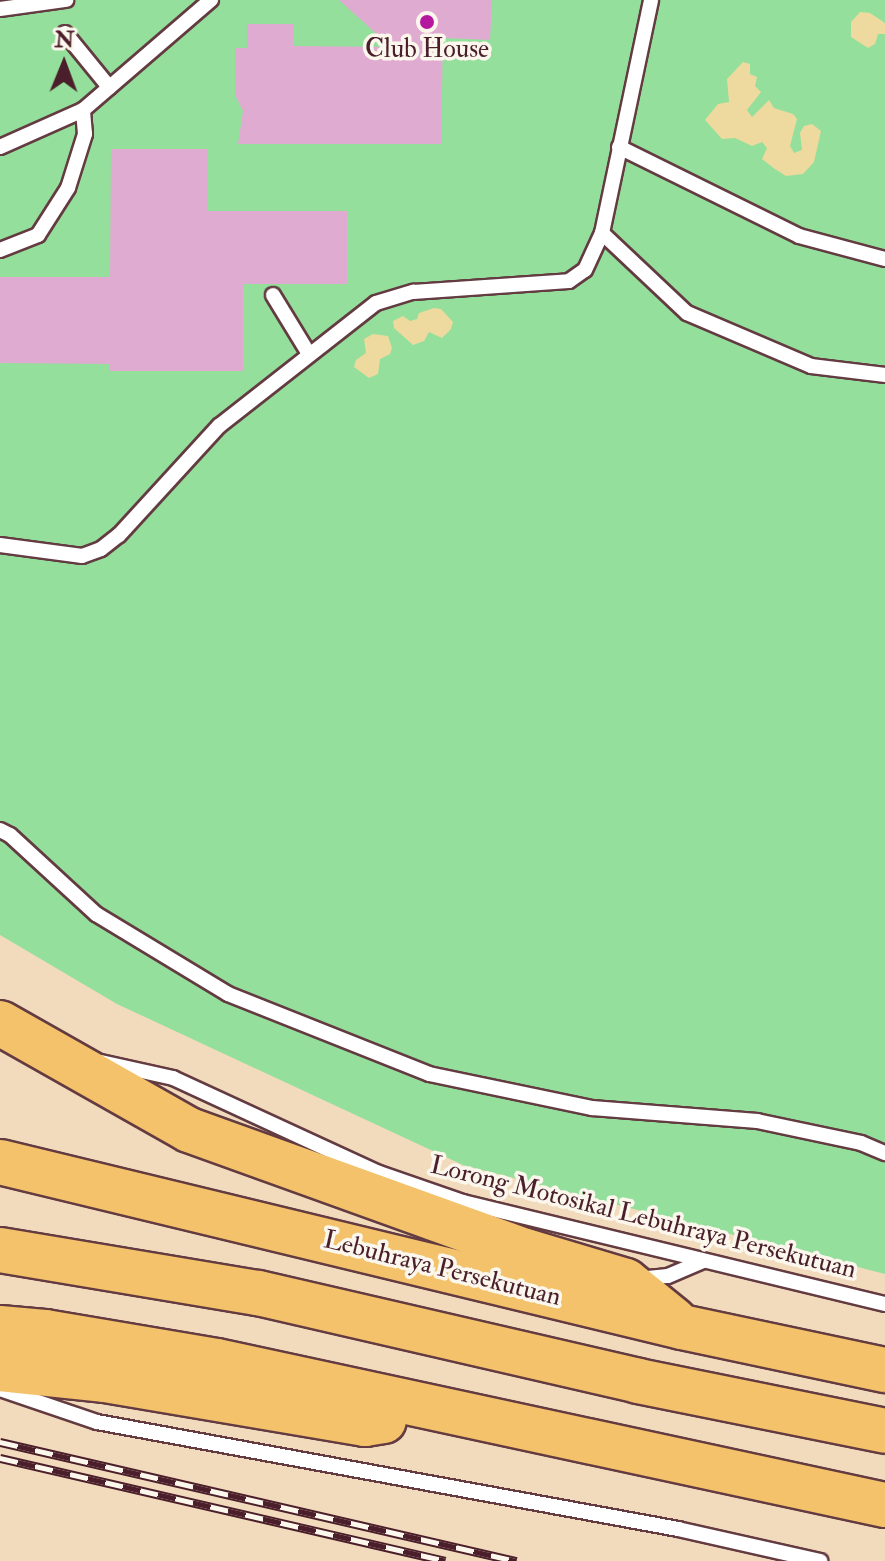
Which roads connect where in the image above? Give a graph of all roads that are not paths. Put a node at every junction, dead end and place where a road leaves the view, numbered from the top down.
1 (66, 0) edge
2 (185, 0) edge
3 (211, 0) edge
4 (651, 0) edge
5 (0, 9) edge
6 (192, 16) junction
7 (65, 33) dead end
8 (109, 87) junction
9 (83, 110) junction
10 (0, 147) edge
11 (619, 147) junction
12 (602, 233) junction
13 (0, 250) edge
14 (885, 259) edge
15 (273, 295) dead end
16 (309, 354) junction
17 (885, 375) edge
18 (0, 545) edge
19 (0, 830) edge
20 (0, 1023) edge
21 (77, 1058) dead end
22 (885, 1153) edge
23 (0, 1162) edge
24 (0, 1250) edge
25 (704, 1261) junction
26 (626, 1281) junction
27 (885, 1304) edge
28 (682, 1327) junction
29 (0, 1328) edge
30 (0, 1369) edge
31 (885, 1370) edge
32 (0, 1389) edge
33 (446, 1413) junction
34 (885, 1431) edge
35 (885, 1505) edge
36 (820, 1561) edge

1 - 5 lane
2 - 6 lane
3 - 6 lane
4 - 11 lane
6 - 8 lane
7 - 8 lane
8 - 9 lane
9 - 10 lane
9 - 13 lane
11 - 12 lane
11 - 14 lane
12 - 16 lane
12 - 17 lane
15 - 16 lane
16 - 18 lane
19 - 22 lane
20 - 26 highway
21 - 25 lane, Lorong Motosikal Lebuhraya Persekutuan
23 - 28 highway, Lebuhraya Persekutuan
24 - 34 highway
25 - 26 lane
25 - 27 lane, Lorong Motosikal Lebuhraya Persekutuan
26 - 28 highway
28 - 31 highway, Lebuhraya Persekutuan
29 - 33 highway
30 - 33 highway
32 - 36 lane
33 - 35 highway

